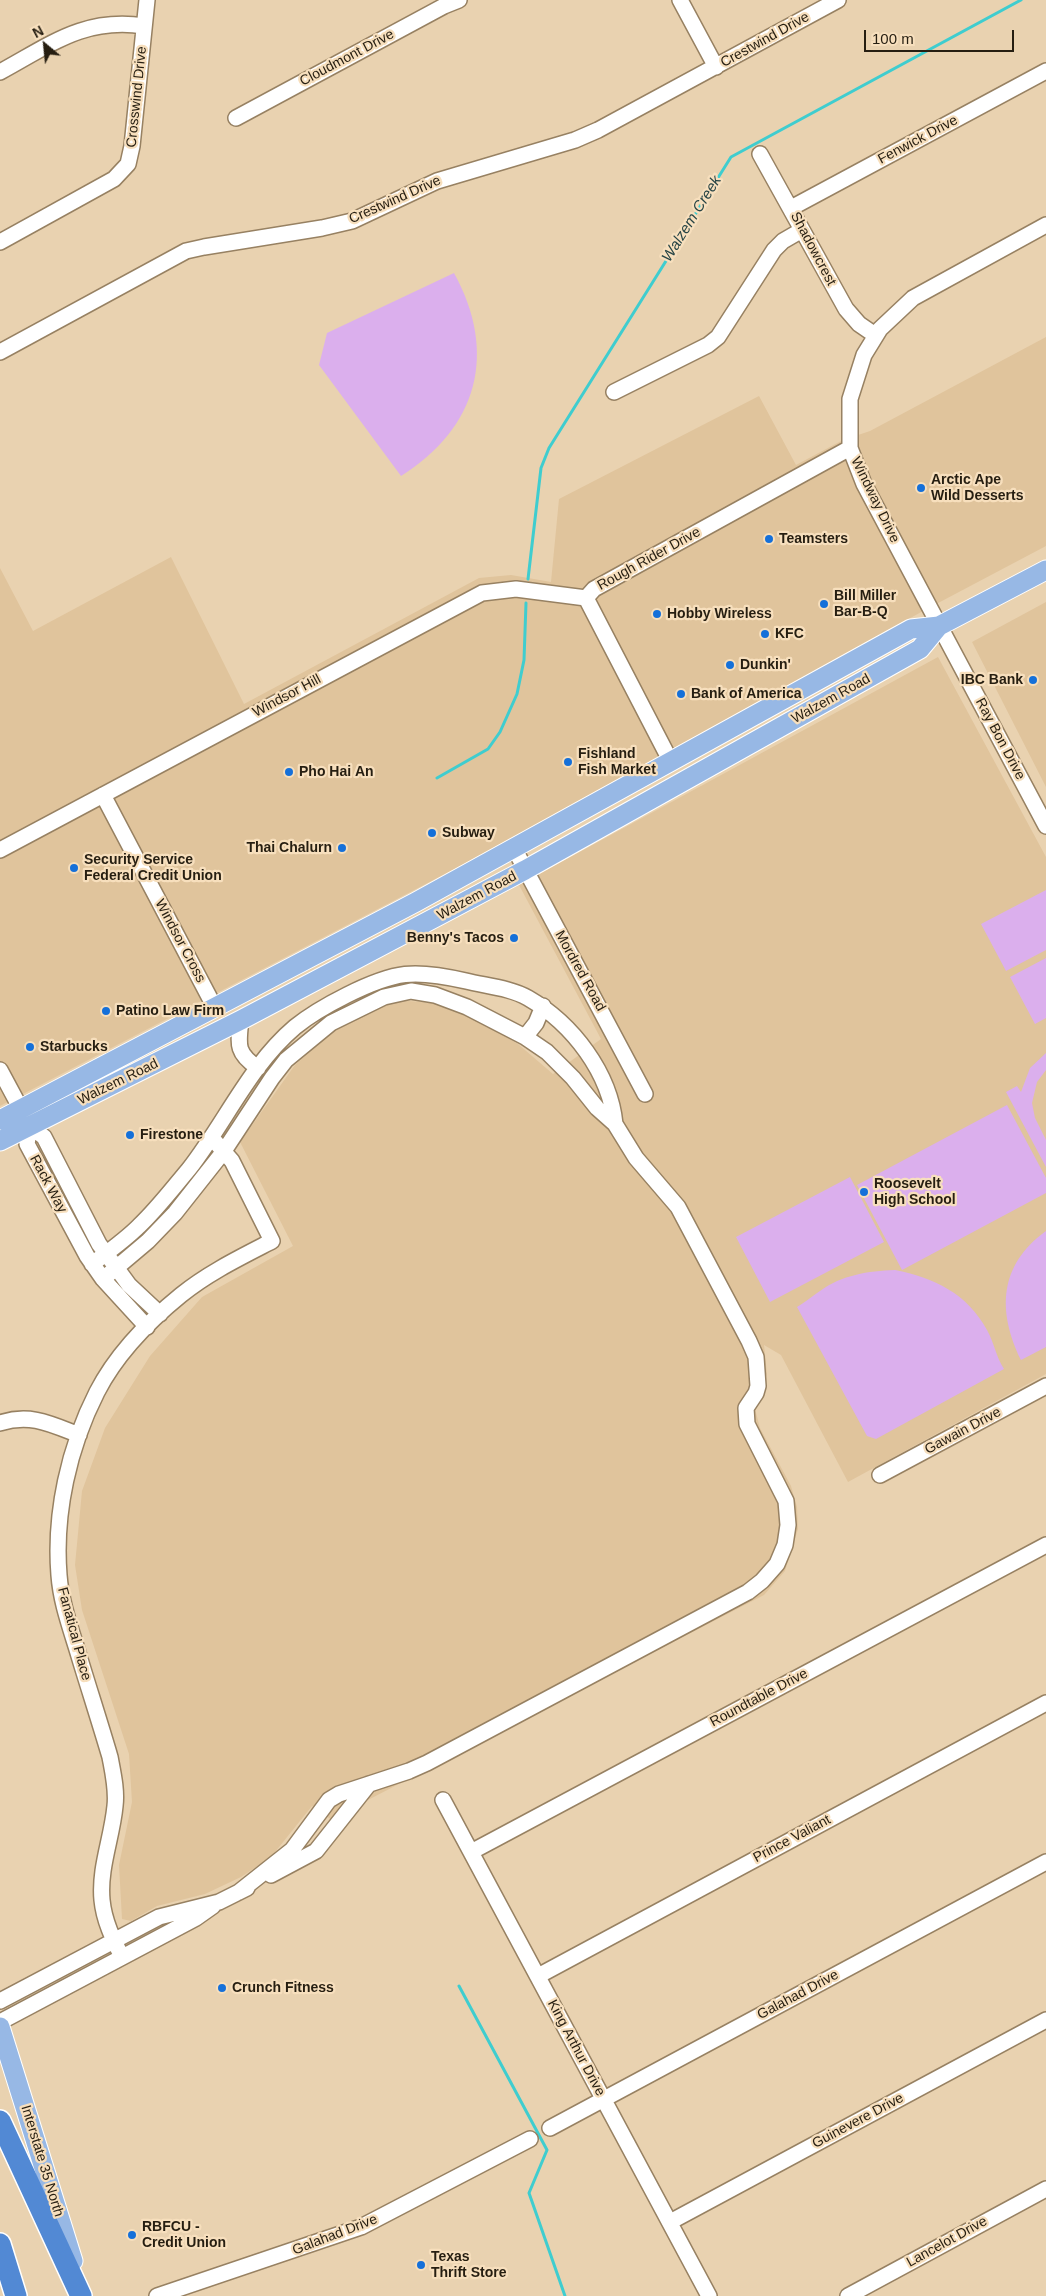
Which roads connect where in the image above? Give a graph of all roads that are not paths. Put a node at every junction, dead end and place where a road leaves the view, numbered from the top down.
1 (147, 0) edge
2 (459, 0) edge
3 (680, 0) edge
4 (838, 0) edge
5 (144, 26) junction
6 (716, 67) junction
7 (0, 72) edge
8 (1046, 72) edge
9 (236, 118) dead end
10 (760, 154) dead end
11 (791, 208) junction
12 (1046, 225) edge
13 (802, 230) junction
14 (0, 242) edge
15 (876, 335) junction
16 (0, 352) edge
17 (614, 392) dead end
18 (850, 448) junction
19 (1046, 570) edge
20 (586, 598) junction
21 (939, 626) junction
22 (671, 762) junction
23 (103, 795) junction
24 (609, 823) junction
25 (1046, 826) edge
26 (514, 848) junction
27 (0, 850) edge
28 (525, 870) junction
29 (543, 1006) junction
30 (215, 1008) junction
31 (241, 1020) junction
32 (526, 1037) junction
33 (592, 1060) junction
34 (152, 1065) junction
35 (258, 1068) junction
36 (0, 1070) edge
37 (573, 1078) junction
38 (645, 1094) dead end
39 (21, 1109) junction
40 (0, 1120) edge
41 (615, 1124) junction
42 (30, 1126) junction
43 (212, 1138) junction
44 (0, 1142) edge
45 (224, 1151) junction
46 (105, 1253) junction
47 (92, 1264) junction
48 (116, 1268) junction
49 (103, 1278) junction
50 (160, 1314) junction
51 (147, 1327) junction
52 (1046, 1386) edge
53 (0, 1423) edge
54 (79, 1435) junction
55 (880, 1475) dead end
56 (1046, 1545) edge
57 (1046, 1703) edge
58 (369, 1784) junction
59 (443, 1800) dead end
60 (323, 1807) junction
61 (339, 1820) junction
62 (471, 1852) junction
63 (1046, 1862) edge
64 (238, 1892) junction
65 (218, 1902) junction
66 (114, 1941) junction
67 (122, 1957) junction
68 (538, 1976) junction
69 (0, 2001) edge
70 (1046, 2020) edge
71 (0, 2022) edge
72 (0, 2027) edge
73 (604, 2099) junction
74 (0, 2121) edge
75 (550, 2128) dead end
76 (530, 2139) dead end
77 (1046, 2188) edge
78 (670, 2222) junction
79 (0, 2244) edge
80 (16, 2296) edge
81 (82, 2296) edge
82 (157, 2296) edge
83 (709, 2296) edge
84 (848, 2296) edge

1 - 5 street, Crosswind Drive
2 - 9 street, Cloudmont Drive
3 - 6 street
4 - 6 street, Crestwind Drive
5 - 7 street
5 - 14 street, Crosswind Drive
6 - 16 street, Crestwind Drive
8 - 11 street, Fenwick Drive
10 - 11 street, Shadowcrest
11 - 13 street, Shadowcrest
12 - 15 street, Windway Drive
13 - 15 street, Shadowcrest
13 - 17 street
15 - 18 street, Windway Drive
18 - 20 street, Rough Rider Drive
18 - 21 street, Windway Drive
19 - 21 main road, Walzem Road
20 - 22 street, Rough Rider Drive
20 - 23 street, Windsor Hill
21 - 22 main road, Walzem Road
21 - 24 main road, Walzem Road
21 - 25 street, Ray Bon Drive
22 - 24 main road
22 - 26 main road, Walzem Road
23 - 27 street, Windsor Hill
23 - 30 street, Windsor Cross
24 - 28 main road, Walzem Road
26 - 28 street, Mordred Road
26 - 30 main road, Walzem Road
28 - 31 main road, Walzem Road
28 - 38 street, Mordred Road
29 - 32 street
29 - 33 street
29 - 35 street
30 - 34 main road
30 - 39 main road, Walzem Road
31 - 34 main road, Walzem Road
31 - 35 street
32 - 37 street
32 - 45 street
33 - 37 street
33 - 41 street
34 - 42 main road, Walzem Road
35 - 43 street
36 - 39 street
37 - 41 street
39 - 40 main road, Walzem Road
39 - 42 street
41 - 58 street
42 - 44 main road, Walzem Road
42 - 46 street, Rack Way
42 - 47 street, Rack Way
43 - 45 street
43 - 46 street
45 - 48 street
45 - 50 street, Fanatical Place
46 - 47 street
46 - 48 street, Rack Way
47 - 49 street, Rack Way
48 - 49 street
48 - 50 street, Rack Way
49 - 51 street, Rack Way
50 - 51 street, Fanatical Place
51 - 54 street, Fanatical Place
52 - 55 street, Gawain Drive
53 - 54 street
54 - 66 street, Fanatical Place
56 - 62 street, Roundtable Drive
57 - 68 street, Prince Valiant
58 - 60 street
58 - 61 street
59 - 62 street, King Arthur Drive
60 - 61 street
60 - 64 street
61 - 64 street
62 - 68 street, King Arthur Drive
63 - 73 street, Galahad Drive
64 - 65 street
65 - 66 street
65 - 67 street
66 - 67 street, Fanatical Place
66 - 69 street
67 - 71 street
68 - 73 street, King Arthur Drive
70 - 78 street, Guinevere Drive
72 - 81 main road, Interstate 35 North
73 - 75 street, Galahad Drive
73 - 78 street, King Arthur Drive
74 - 81 highway
76 - 82 street, Galahad Drive
77 - 84 street, Lancelot Drive
78 - 83 street, King Arthur Drive
79 - 80 highway

